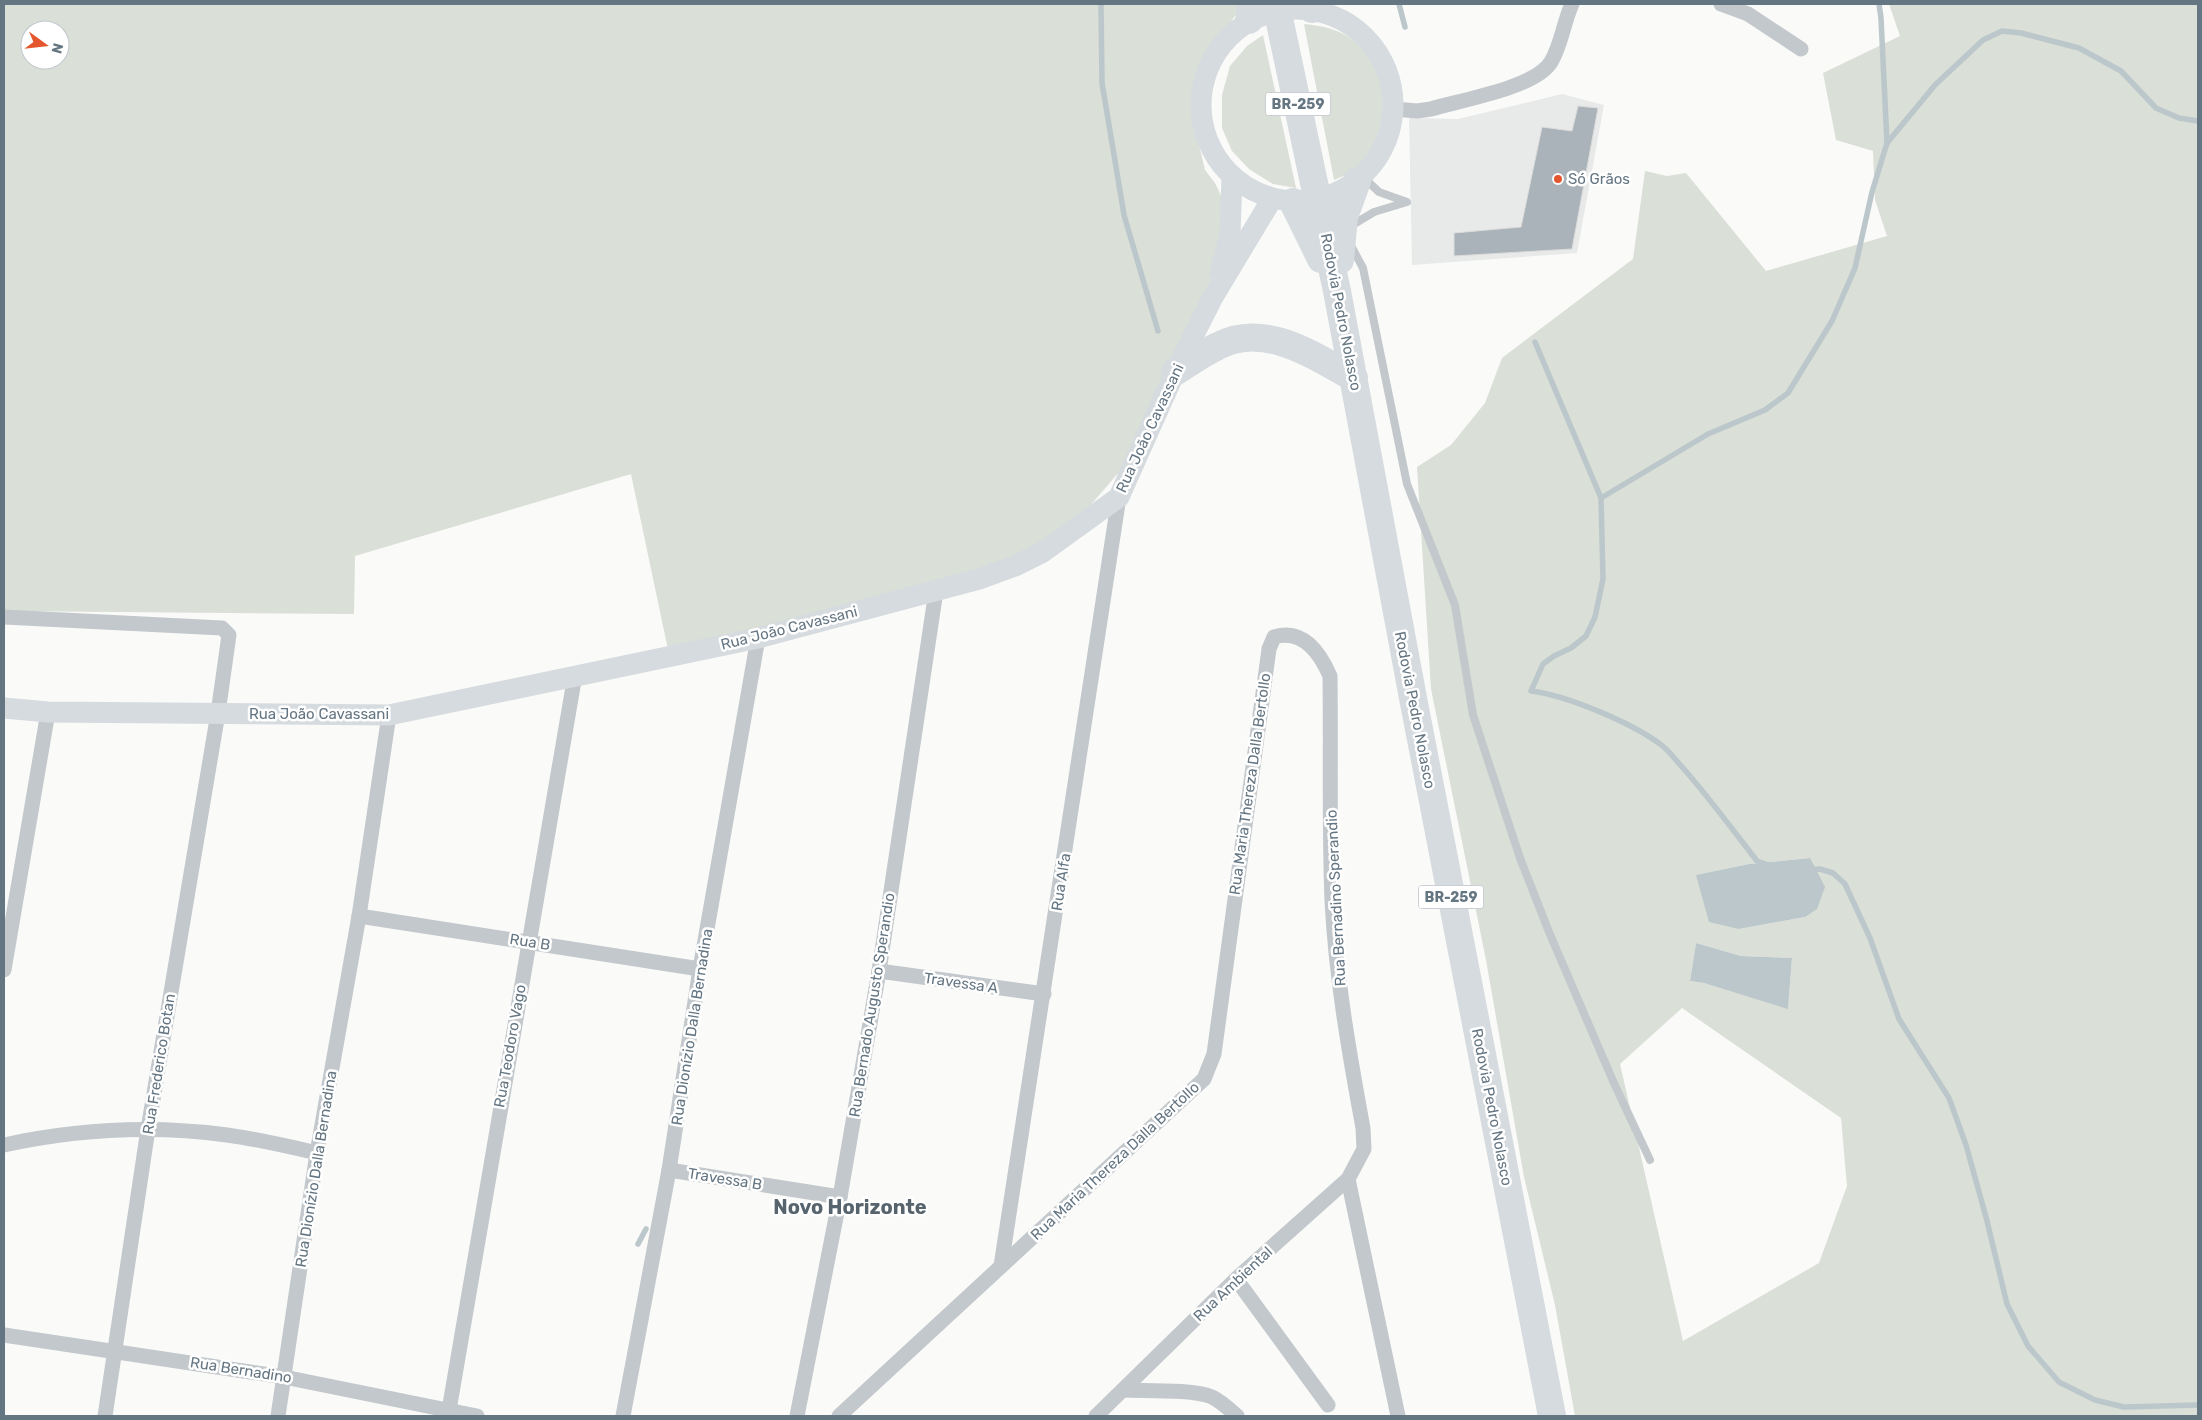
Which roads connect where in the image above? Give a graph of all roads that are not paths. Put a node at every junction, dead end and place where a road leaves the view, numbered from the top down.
1 (1572, 4) edge
2 (1721, 4) edge
3 (1311, 6) edge
4 (1264, 9) edge
5 (1801, 49) dead end
6 (1394, 109) junction
7 (1232, 177) junction
8 (1360, 178) junction
9 (1295, 200) junction
10 (1342, 232) junction
11 (1337, 291) junction
12 (1212, 297) junction
13 (1175, 372) junction
14 (1354, 378) junction
15 (1119, 497) junction
16 (936, 591) junction
17 (4, 617) edge
18 (758, 638) junction
19 (575, 675) junction
20 (1330, 676) joint
21 (4, 708) edge
22 (48, 712) junction
23 (218, 713) junction
24 (388, 715) junction
25 (359, 916) junction
26 (528, 942) junction
27 (4, 970) edge
28 (700, 970) junction
29 (879, 972) junction
30 (1044, 994) junction
31 (148, 1129) junction
32 (4, 1145) edge
33 (1364, 1149) joint
34 (317, 1152) junction
35 (1650, 1160) dead end
36 (669, 1170) junction
37 (1348, 1179) junction
38 (840, 1197) junction
39 (1001, 1266) junction
40 (1236, 1280) junction
41 (4, 1335) edge
42 (116, 1350) junction
43 (284, 1377) junction
44 (1123, 1390) junction
45 (1328, 1404) dead end
46 (448, 1414) edge
47 (106, 1416) edge
48 (278, 1416) edge
49 (477, 1416) edge
50 (623, 1416) edge
51 (797, 1416) edge
52 (840, 1416) edge
53 (1096, 1416) edge
54 (1237, 1416) edge
55 (1398, 1416) edge
56 (1552, 1416) edge

1 - 6 street
2 - 5 street
3 - 4 main road
3 - 6 main road
4 - 7 main road
4 - 9 highway, Rodovia Pedro Nolasco / BR-259
6 - 8 main road
7 - 9 main road
7 - 12 main road
8 - 9 main road
8 - 10 highway
8 - 10 lane
9 - 11 highway, Rodovia Pedro Nolasco / BR-259
9 - 12 main road
10 - 11 highway
10 - 35 lane
11 - 14 highway, Rodovia Pedro Nolasco / BR-259
12 - 13 main road, Rua João Cavassani
13 - 14 highway
13 - 15 main road, Rua João Cavassani
14 - 56 highway, Rodovia Pedro Nolasco / BR-259
15 - 16 main road, Rua João Cavassani
15 - 30 street, Rua Alfa
16 - 18 main road, Rua João Cavassani
16 - 29 street, Rua Bernado Augusto Sperandio
17 - 23 street
18 - 19 main road, Rua João Cavassani
18 - 28 street, Rua Dionízio Dalla Bernadina
19 - 24 main road, Rua João Cavassani
19 - 26 street, Rua Teodoro Vago
20 - 33 street, Rua Bernadino Sperandio
20 - 39 street, Rua Maria Thereza Dalla Bertollo
21 - 22 main road, Rua João Cavassani
22 - 23 main road, Rua João Cavassani
22 - 27 street
23 - 24 main road, Rua João Cavassani
23 - 31 street, Rua Frederico Botan
24 - 25 street, Rua Dionízio Dalla Bernadina
25 - 26 street, Rua B
25 - 34 street, Rua Dionízio Dalla Bernadina
26 - 28 street, Rua B
26 - 46 street, Rua Teodoro Vago
28 - 36 street, Rua Dionízio Dalla Bernadina
29 - 30 street, Travessa A
29 - 38 street, Rua Bernado Augusto Sperandio
30 - 39 street, Rua Alfa
31 - 32 street
31 - 34 street
31 - 42 street, Rua Frederico Botan
33 - 37 street, Rua Ambiental
34 - 43 street, Rua Dionízio Dalla Bernadina
36 - 38 street, Travessa B
36 - 50 street, Rua Dionízio Dalla Bernadina
37 - 40 street, Rua Ambiental
37 - 55 street
38 - 51 street, Rua Bernado Augusto Sperandio
39 - 52 street, Rua Maria Thereza Dalla Bertollo
40 - 44 street, Rua Ambiental
40 - 45 street
41 - 42 street, Rua Bernadino
42 - 43 street, Rua Bernadino
42 - 47 street, Rua Frederico Botan
43 - 46 street, Rua Bernadino
43 - 48 street, Rua Dionízio Dalla Bernadina
44 - 53 street, Rua Ambiental
44 - 54 street
46 - 49 street, Rua Bernadino

